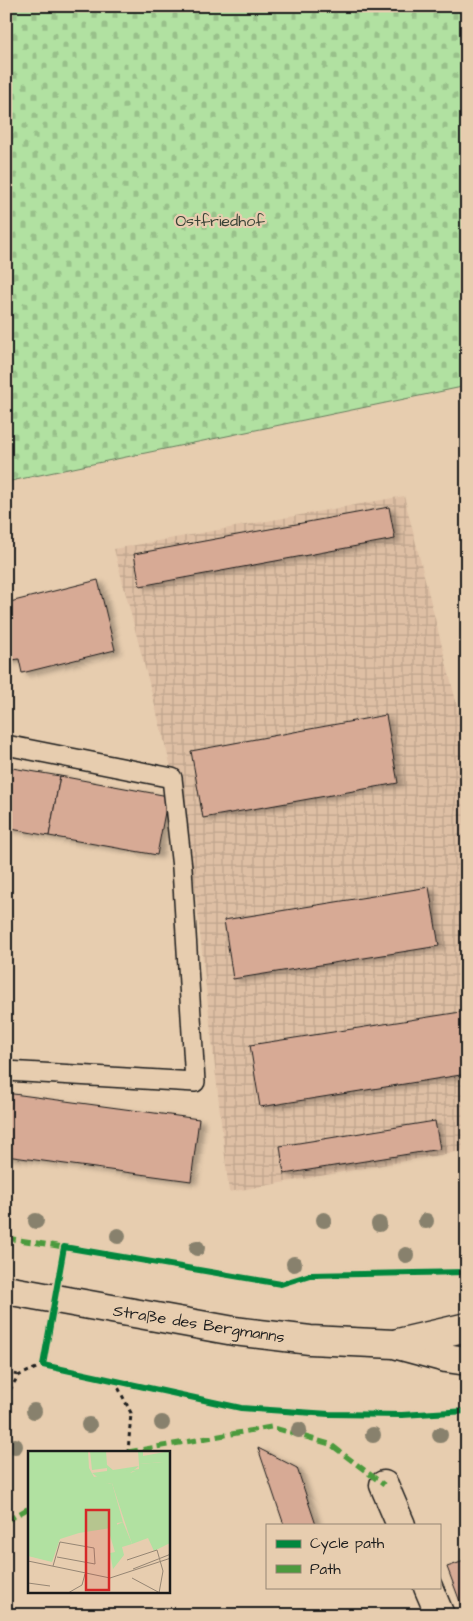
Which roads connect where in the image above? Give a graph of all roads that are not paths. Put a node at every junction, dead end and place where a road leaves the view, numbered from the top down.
1 (6, 745) edge
2 (6, 1072) edge
3 (6, 1290) edge
4 (467, 1327) edge
5 (394, 1344) junction
6 (467, 1361) edge
7 (384, 1485) dead end
8 (401, 1524) edge
9 (428, 1588) edge
10 (440, 1615) edge

1 - 2 lane
3 - 5 main road, Straße des Bergmanns
4 - 5 main road, Straße des Bergmanns
5 - 6 main road, Straße des Bergmanns
7 - 8 main road
9 - 10 main road

